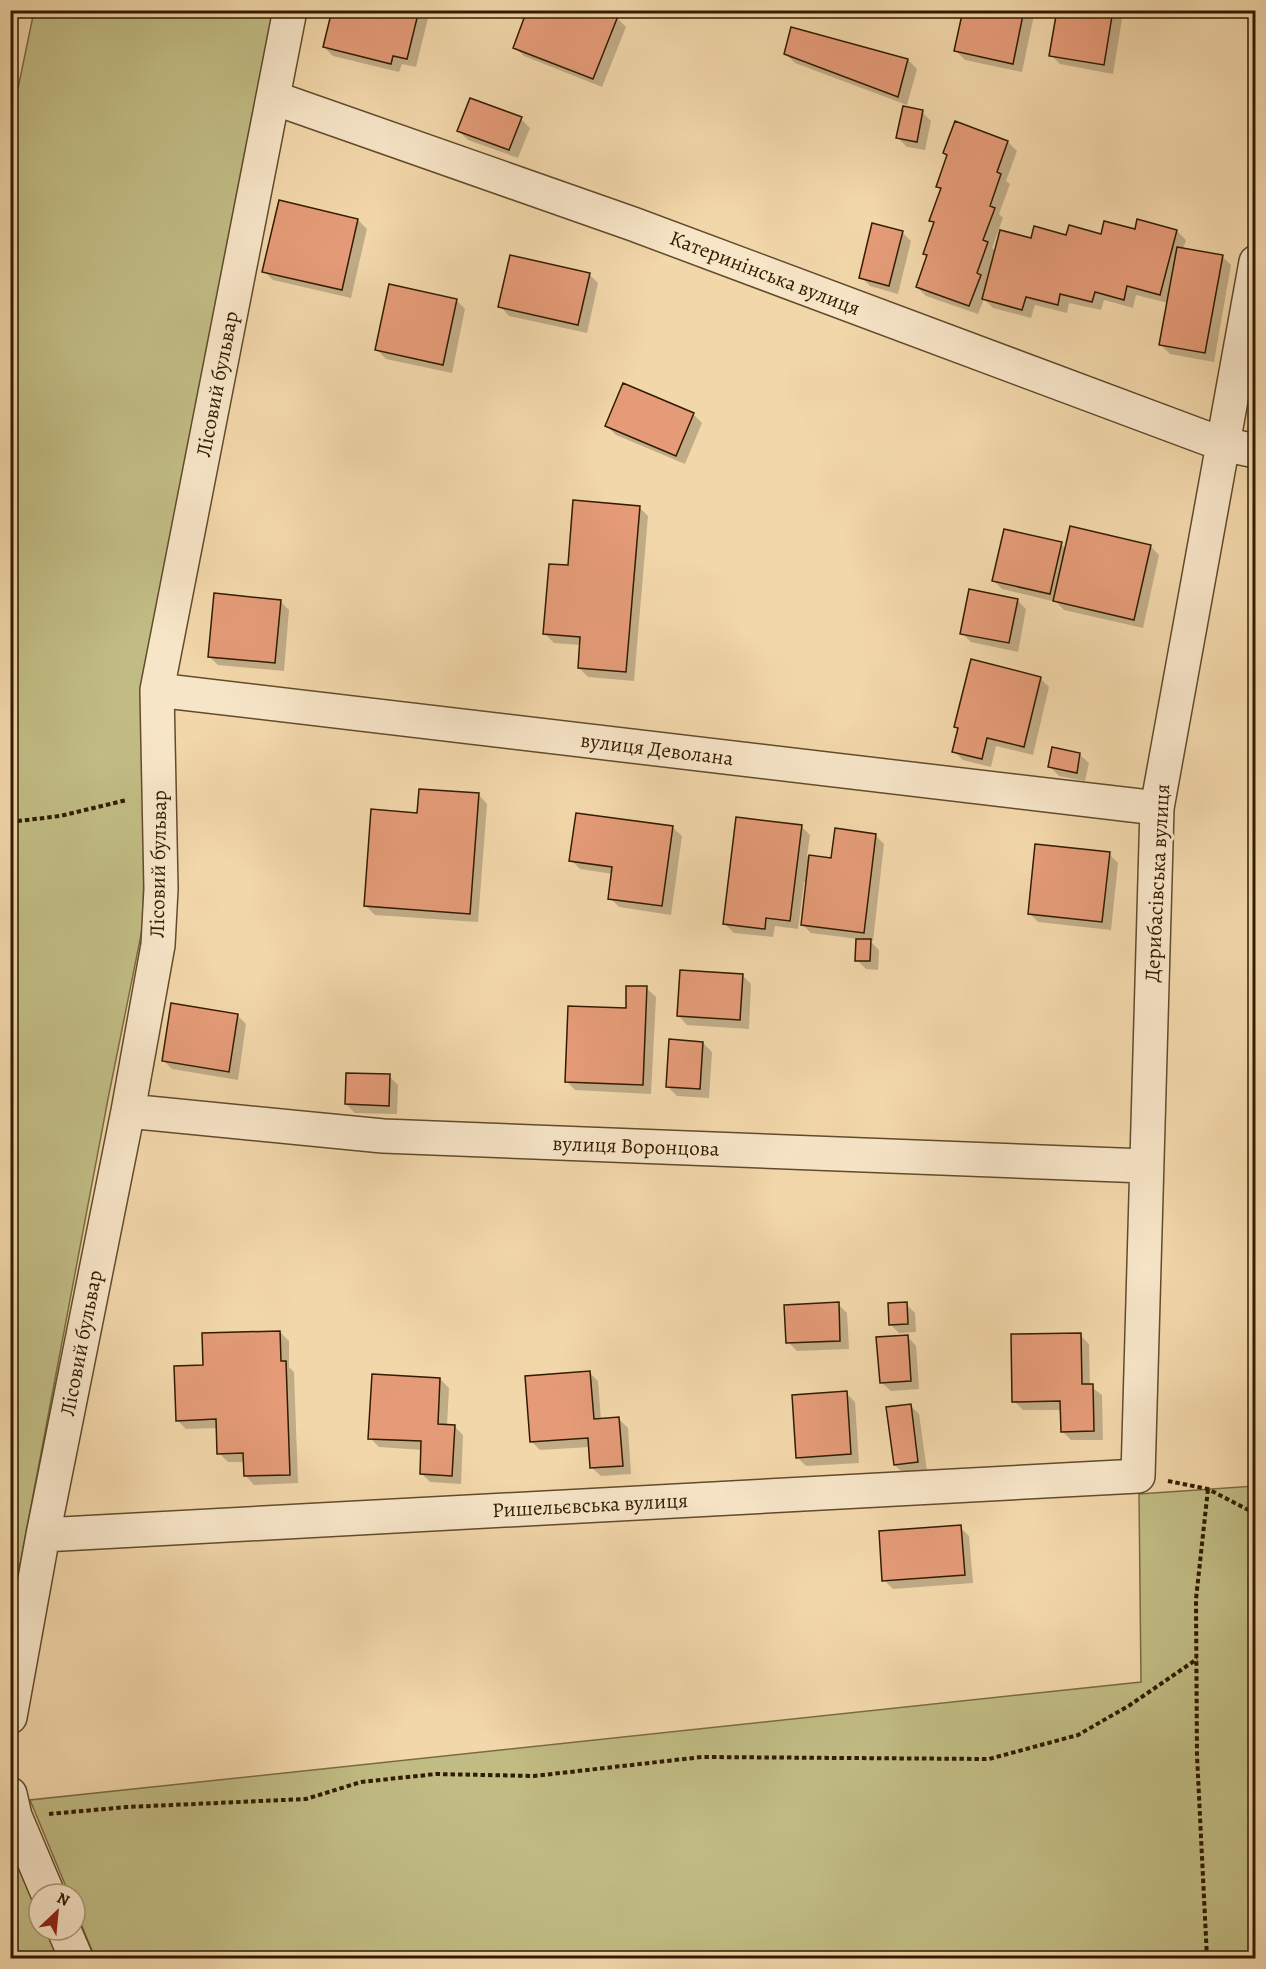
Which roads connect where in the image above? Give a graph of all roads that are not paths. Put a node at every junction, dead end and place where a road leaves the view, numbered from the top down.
1 (290, 10) edge
2 (274, 98) junction
3 (1256, 262) edge
4 (1222, 444) junction
5 (1256, 452) edge
6 (157, 690) junction
7 (1156, 808) junction
8 (128, 1111) junction
9 (1145, 1166) junction
10 (1138, 1476) joint
11 (43, 1535) junction
12 (10, 1718) edge
13 (13, 1805) edge
14 (43, 1882) edge
15 (69, 1942) edge
16 (76, 1959) edge

1 - 2 street, Лісовий бульвар
2 - 4 street, Катеринінська вулиця
2 - 6 street, Лісовий бульвар
3 - 4 street, Дерибасівська вулиця
4 - 5 street, Катеринінська вулиця
4 - 7 street, Дерибасівська вулиця
6 - 7 street, вулиця Деволана
6 - 8 street, Лісовий бульвар
7 - 9 street, Дерибасівська вулиця
8 - 9 street, вулиця Воронцова
8 - 11 street, Лісовий бульвар
9 - 10 street, Дерибасівська вулиця
10 - 11 street, Ришельєвська вулиця
11 - 12 street, Лісовий бульвар
13 - 14 street
15 - 16 street

